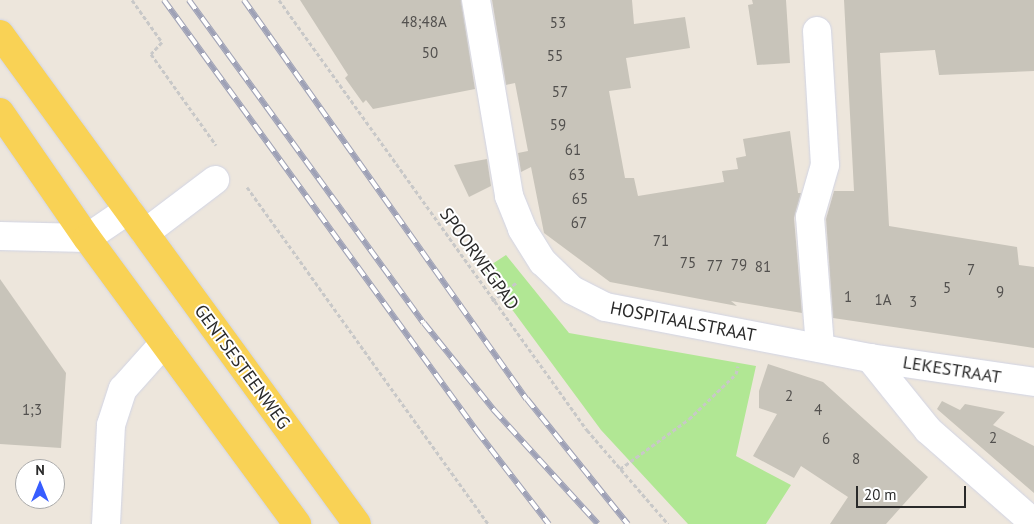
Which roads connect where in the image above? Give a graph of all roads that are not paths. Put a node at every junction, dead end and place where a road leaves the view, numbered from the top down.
1 (476, 0) edge
2 (817, 31) dead end
3 (0, 34) edge
4 (0, 112) edge
5 (215, 180) dead end
6 (128, 210) junction
7 (145, 233) junction
8 (0, 236) edge
9 (87, 238) junction
10 (164, 343) junction
11 (820, 348) junction
12 (870, 358) junction
13 (1034, 382) edge
14 (1034, 522) edge
15 (106, 524) edge
16 (296, 524) edge
17 (357, 524) edge

1 - 11 street, HOSPITAALSTRAAT
2 - 11 street
3 - 6 main road, GENTSESTEENWEG
4 - 9 main road
5 - 7 street
6 - 7 main road, GENTSESTEENWEG
6 - 9 street
7 - 17 main road, GENTSESTEENWEG
8 - 9 street
9 - 10 main road
10 - 15 street
10 - 16 main road
11 - 12 street, HOSPITAALSTRAAT
12 - 13 street, LEKESTRAAT
12 - 14 street

